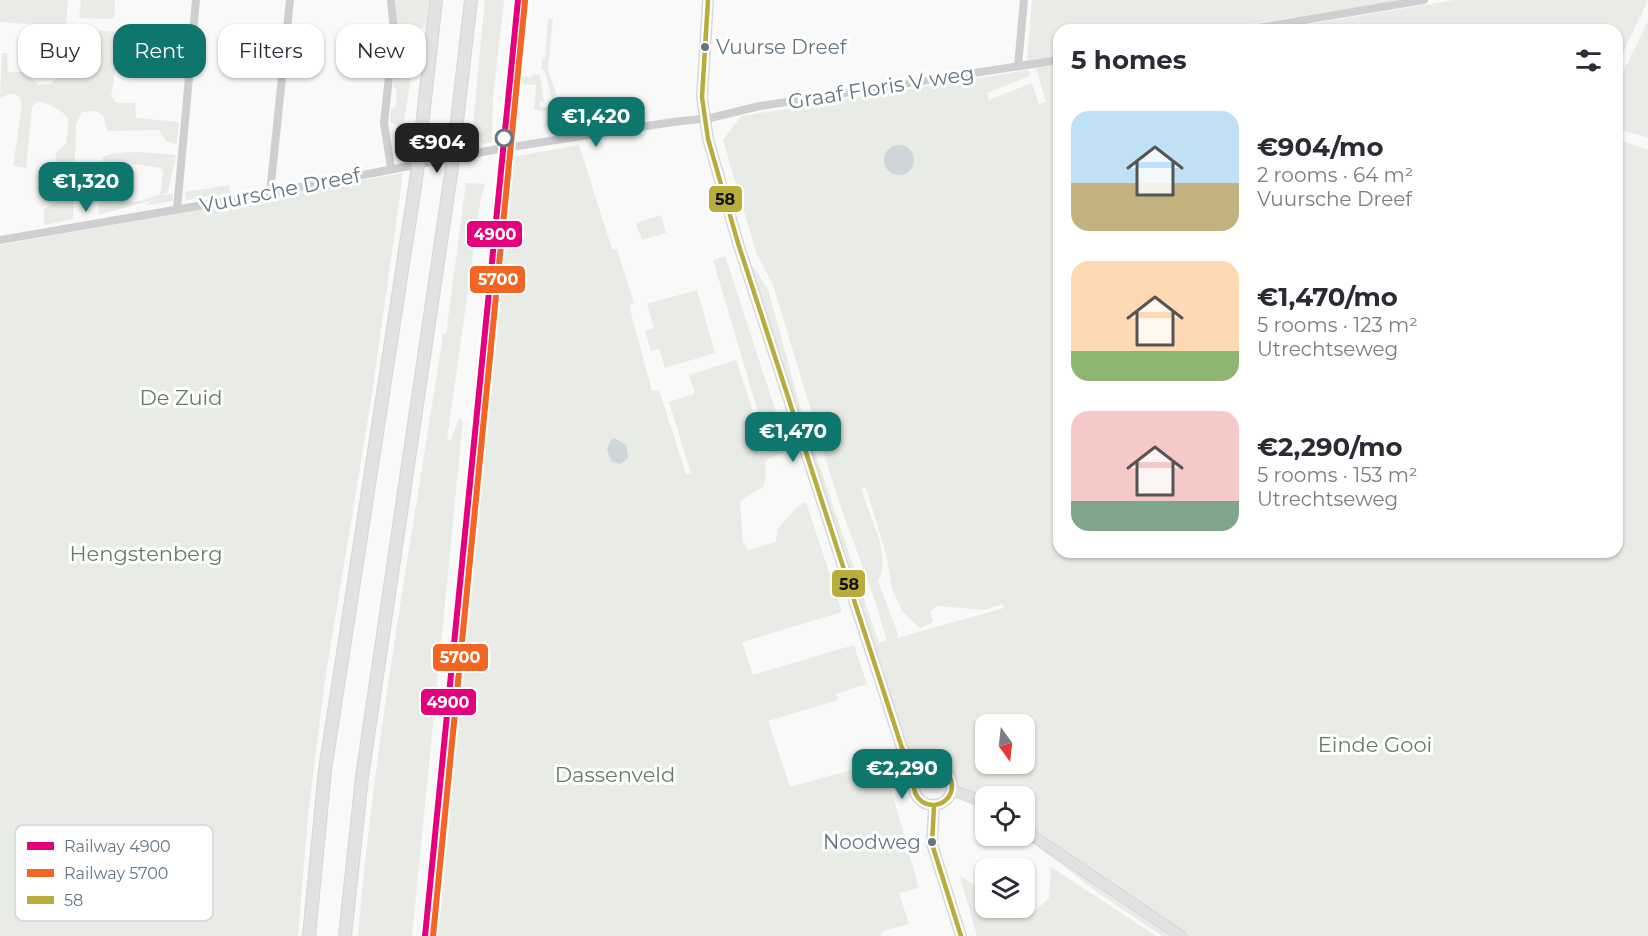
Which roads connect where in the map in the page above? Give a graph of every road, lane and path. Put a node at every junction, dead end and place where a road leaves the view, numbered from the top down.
1 (196, 0) edge
2 (290, 0) edge
3 (391, 0) edge
4 (436, 0) edge
5 (471, 0) edge
6 (708, 0) edge
7 (1024, 0) edge
8 (1424, 0) edge
9 (1281, 24) edge
10 (1053, 61) edge
11 (1018, 66) junction
12 (703, 119) junction
13 (392, 168) junction
14 (270, 193) junction
15 (177, 209) junction
16 (0, 240) edge
17 (919, 772) junction
18 (952, 790) junction
19 (975, 799) edge
20 (934, 806) junction
21 (1035, 837) edge
22 (309, 936) edge
23 (345, 936) edge
24 (961, 936) edge
25 (1181, 936) edge

1 - 15 street
2 - 14 street
3 - 13 street
4 - 22 highway, bridge
5 - 23 highway, bridge
6 - 12 main road
7 - 11 street
8 - 9 street
10 - 11 street, Graaf Floris V weg
11 - 12 street, Graaf Floris V weg
12 - 13 street, Vuursche Dreef
12 - 17 main road
13 - 14 street, Vuursche Dreef
14 - 15 street, Vuursche Dreef
15 - 16 street, Vuursche Dreef
17 - 18 main road
17 - 20 main road
18 - 19 main road
18 - 20 main road
20 - 24 main road
21 - 25 main road

